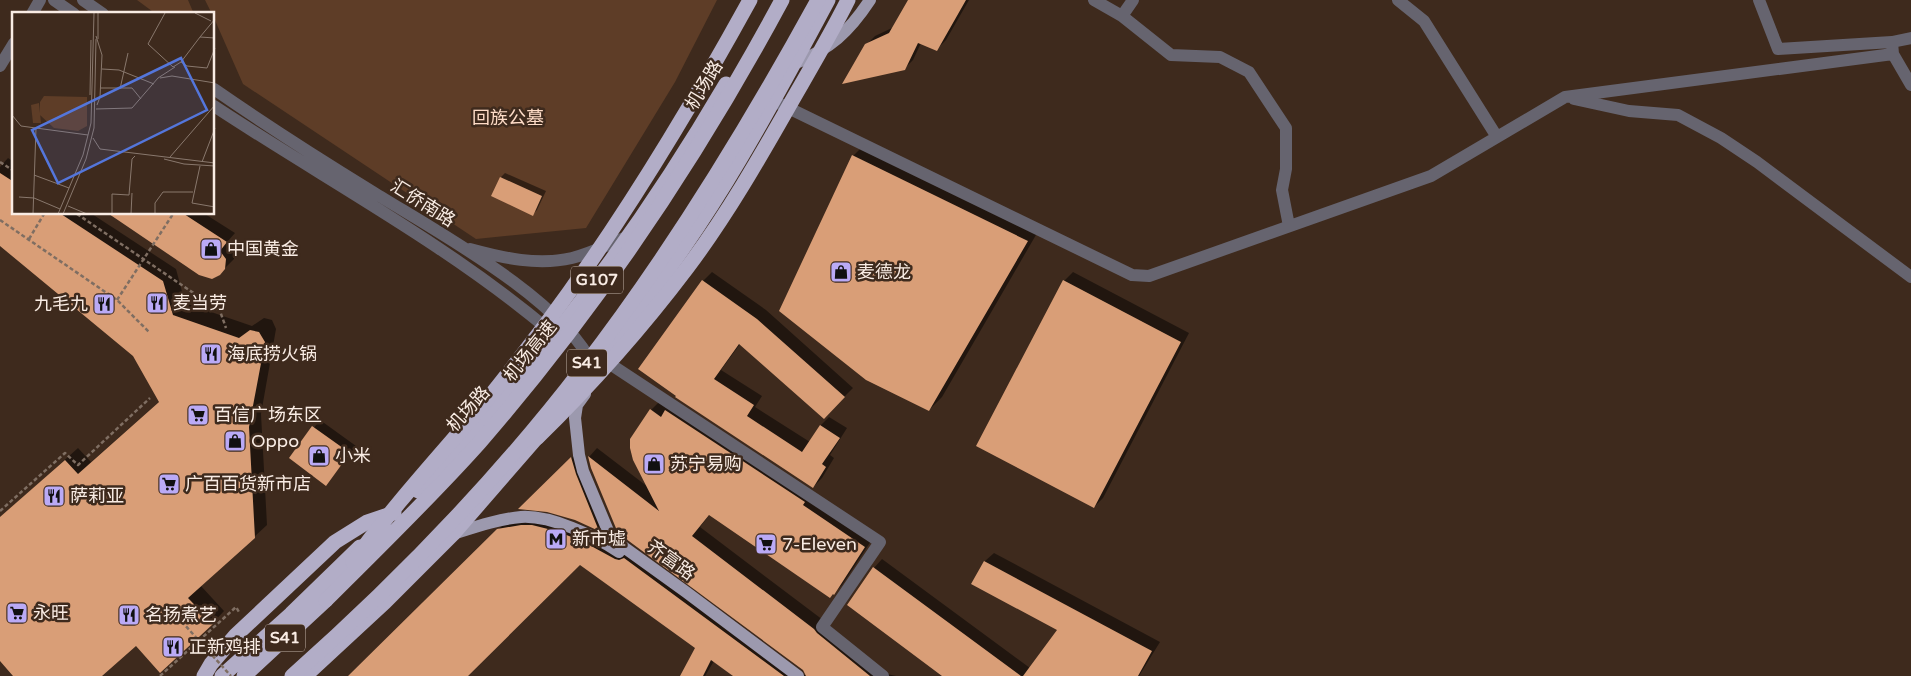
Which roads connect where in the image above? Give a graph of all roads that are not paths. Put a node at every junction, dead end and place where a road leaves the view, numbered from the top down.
1 (40, 0) edge
2 (54, 0) edge
3 (750, 0) edge
4 (774, 0) edge
5 (782, 0) edge
6 (818, 0) edge
7 (828, 0) edge
8 (848, 0) edge
9 (870, 0) edge
10 (1094, 0) edge
11 (1133, 0) edge
12 (1398, 0) edge
13 (1759, 0) edge
14 (85, 6) edge
15 (33, 12) edge
16 (71, 12) edge
17 (98, 12) edge
18 (1122, 16) junction
19 (1911, 38) edge
20 (12, 46) edge
21 (1892, 48) junction
22 (794, 64) junction
23 (0, 66) edge
24 (1911, 86) edge
25 (215, 90) edge
26 (1565, 97) junction
27 (774, 101) junction
28 (215, 107) edge
29 (1497, 137) junction
30 (1289, 226) junction
31 (630, 236) junction
32 (461, 247) junction
33 (1911, 277) edge
34 (560, 330) junction
35 (601, 365) junction
36 (396, 513) junction
37 (453, 534) junction
38 (415, 559) junction
39 (326, 600) junction
40 (204, 676) edge
41 (222, 676) edge
42 (244, 676) edge
43 (292, 676) edge
44 (305, 676) edge
45 (788, 676) edge
46 (798, 676) edge
47 (883, 676) edge

1 - 15 street
2 - 16 street
3 - 39 highway, bridge
4 - 31 highway, 机场路
5 - 39 highway, 机场高速 / S41, bridge
6 - 38 highway, S41, bridge
7 - 22 highway
8 - 38 highway, bridge
9 - 22 main road
10 - 18 street
11 - 18 street
12 - 29 street
13 - 21 street
14 - 17 street
18 - 30 street
19 - 21 street
20 - 23 street
21 - 24 street
21 - 26 street
22 - 27 highway
25 - 32 street, 汇侨南路
26 - 29 street
26 - 33 street
27 - 30 street
27 - 35 highway
28 - 34 street, 汇侨南路
29 - 30 street
31 - 32 street
31 - 34 highway, 机场路 / G107
32 - 34 street, 汇侨南路
34 - 35 street, 汇侨南路
34 - 36 highway, 机场路
35 - 37 highway
35 - 46 main road, 齐富路
35 - 47 street
36 - 40 highway
36 - 41 highway, 机场路
37 - 44 highway
37 - 45 main road, 齐富路
38 - 43 highway, S41, bridge
39 - 42 highway, 机场高速 / S41

